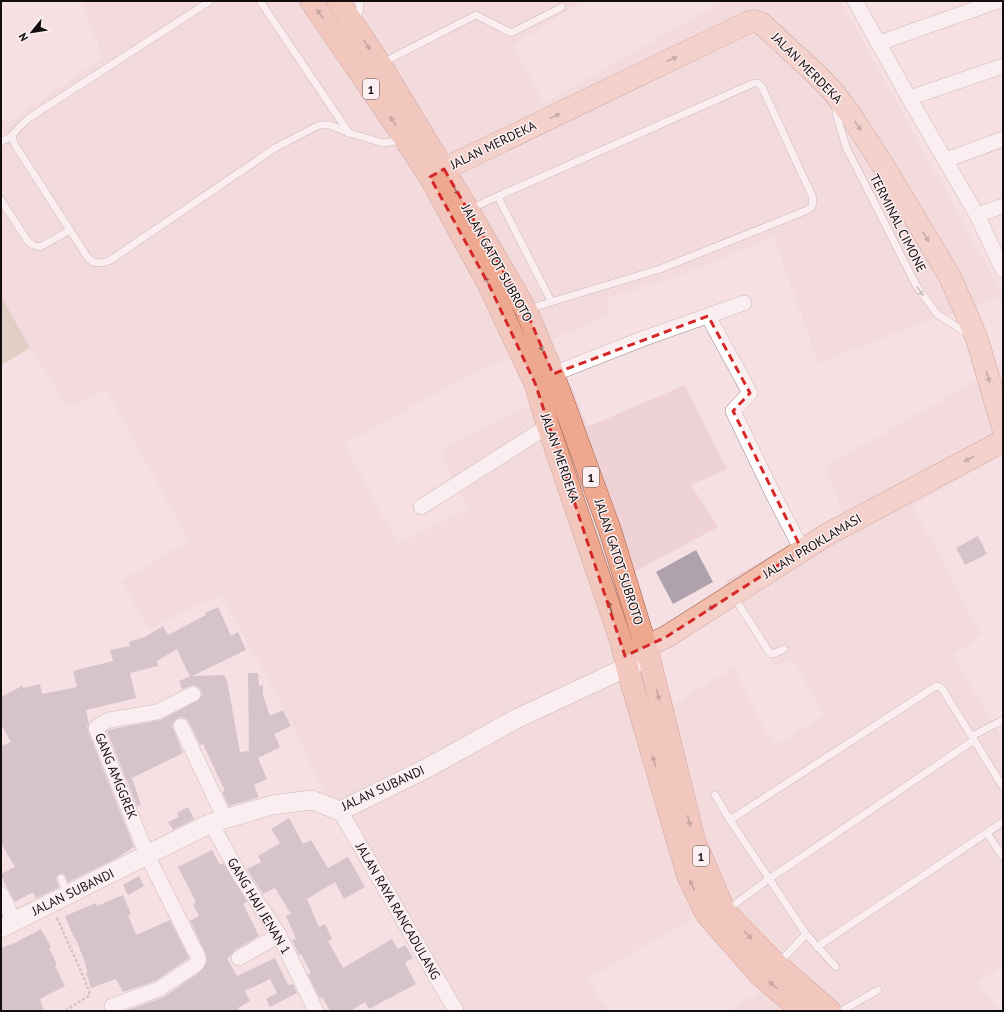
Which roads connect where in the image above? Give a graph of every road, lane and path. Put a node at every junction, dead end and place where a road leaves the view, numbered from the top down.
1 (210, 1) edge
2 (260, 1) edge
3 (311, 1) edge
4 (338, 1) edge
5 (359, 1) edge
6 (856, 1) edge
7 (998, 1) edge
8 (562, 7) dead end
9 (354, 24) junction
10 (879, 43) junction
11 (380, 64) junction
12 (1003, 66) edge
13 (835, 94) junction
14 (909, 98) junction
15 (349, 133) junction
16 (12, 136) junction
17 (1003, 139) edge
18 (406, 140) junction
19 (1, 142) edge
20 (946, 160) junction
21 (437, 173) junction
22 (498, 197) junction
23 (1, 200) edge
24 (1003, 206) edge
25 (468, 211) junction
26 (977, 215) junction
27 (70, 230) junction
28 (1003, 270) edge
29 (551, 301) junction
30 (744, 303) dead end
31 (515, 314) junction
32 (708, 316) junction
33 (976, 339) junction
34 (553, 374) junction
35 (548, 426) junction
36 (1003, 428) edge
37 (1003, 441) edge
38 (421, 507) dead end
39 (589, 544) joint
40 (802, 550) junction
41 (732, 595) junction
42 (784, 648) dead end
43 (647, 652) junction
44 (626, 661) junction
45 (193, 694) dead end
46 (1003, 720) edge
47 (181, 726) dead end
48 (973, 738) junction
49 (1003, 787) edge
50 (715, 795) dead end
51 (340, 811) junction
52 (730, 820) junction
53 (218, 821) junction
54 (1003, 822) edge
55 (987, 833) junction
56 (147, 855) junction
57 (1003, 857) edge
58 (769, 879) junction
59 (1, 894) edge
60 (50, 903) junction
61 (725, 912) junction
62 (8, 925) edge
63 (806, 934) junction
64 (280, 935) junction
65 (817, 947) junction
66 (239, 958) dead end
67 (777, 965) junction
68 (836, 968) dead end
69 (878, 990) dead end
70 (112, 1006) dead end
71 (65, 1011) edge
72 (316, 1011) edge
73 (456, 1011) edge
74 (802, 1011) edge
75 (830, 1011) edge
76 (841, 1011) edge

1 - 16 lane
2 - 15 lane
18 -> 3 highway, JALAN MERDEKA / 1
4 - 9 highway, JALAN GATOT SUBROTO / 1
5 - 9 lane
6 - 10 street
7 - 10 street
8 - 11 lane
9 -> 11 highway, JALAN GATOT SUBROTO / 1
10 - 14 street
11 - 21 highway, JALAN GATOT SUBROTO / 1
12 - 14 street
21 -> 13 main road, JALAN MERDEKA
13 -> 33 main road, JALAN MERDEKA
13 -> 33 lane, TERMINAL CIMONE
14 - 20 street
15 - 18 lane
15 - 27 lane
16 - 19 lane
16 - 27 lane
17 - 20 street
18 - 21 highway, JALAN MERDEKA / 1
20 - 26 street
21 -> 25 highway, JALAN GATOT SUBROTO / 1
31 -> 21 highway, JALAN MERDEKA / 1
22 - 25 lane
22 - 29 lane
22 - 29 lane
23 - 27 lane
24 - 26 street
25 - 31 highway, JALAN GATOT SUBROTO / 1
26 - 28 street
29 - 31 lane
30 - 32 street
31 -> 34 highway, JALAN GATOT SUBROTO / 1
31 - 35 highway, JALAN MERDEKA / 1
32 - 34 street
32 - 40 street
33 -> 36 main road, JALAN MERDEKA
34 - 43 highway, JALAN GATOT SUBROTO / 1
35 - 38 street
35 - 39 highway, JALAN MERDEKA / 1
37 -> 40 main road, JALAN PROKLAMASI
44 -> 39 highway, JALAN GATOT SUBROTO / 1
40 - 41 main road, JALAN PROKLAMASI
41 - 42 lane
41 -> 43 main road, JALAN PROKLAMASI
43 - 44 main road, JALAN PROKLAMASI
43 -> 61 highway, JALAN GATOT SUBROTO / 1
44 - 51 street, JALAN SUBANDI
74 -> 44 highway, JALAN GATOT SUBROTO / 1
45 - 56 street, GANG AMGGREK
46 - 48 lane
47 - 53 street, GANG HAJI JENAN 1
48 - 49 lane
48 - 52 lane
48 - 58 lane
50 - 52 lane
51 - 53 street, JALAN SUBANDI
51 - 73 street, JALAN RAYA RANCADULANG
52 - 58 lane
53 - 56 street, JALAN SUBANDI
53 - 64 street, GANG HAJI JENAN 1
54 - 55 lane
55 - 57 lane
55 - 65 lane
56 - 60 street, JALAN SUBANDI
56 - 70 street
58 - 61 lane
58 - 63 lane
59 - 62 street
60 - 62 street, JALAN SUBANDI
60 - 71 path
61 -> 67 highway, JALAN GATOT SUBROTO / 1
63 - 65 lane
63 - 67 lane
64 - 66 street
64 - 72 street, GANG HAJI JENAN 1
65 - 68 lane
67 - 75 highway, JALAN GATOT SUBROTO / 1
69 - 76 lane

